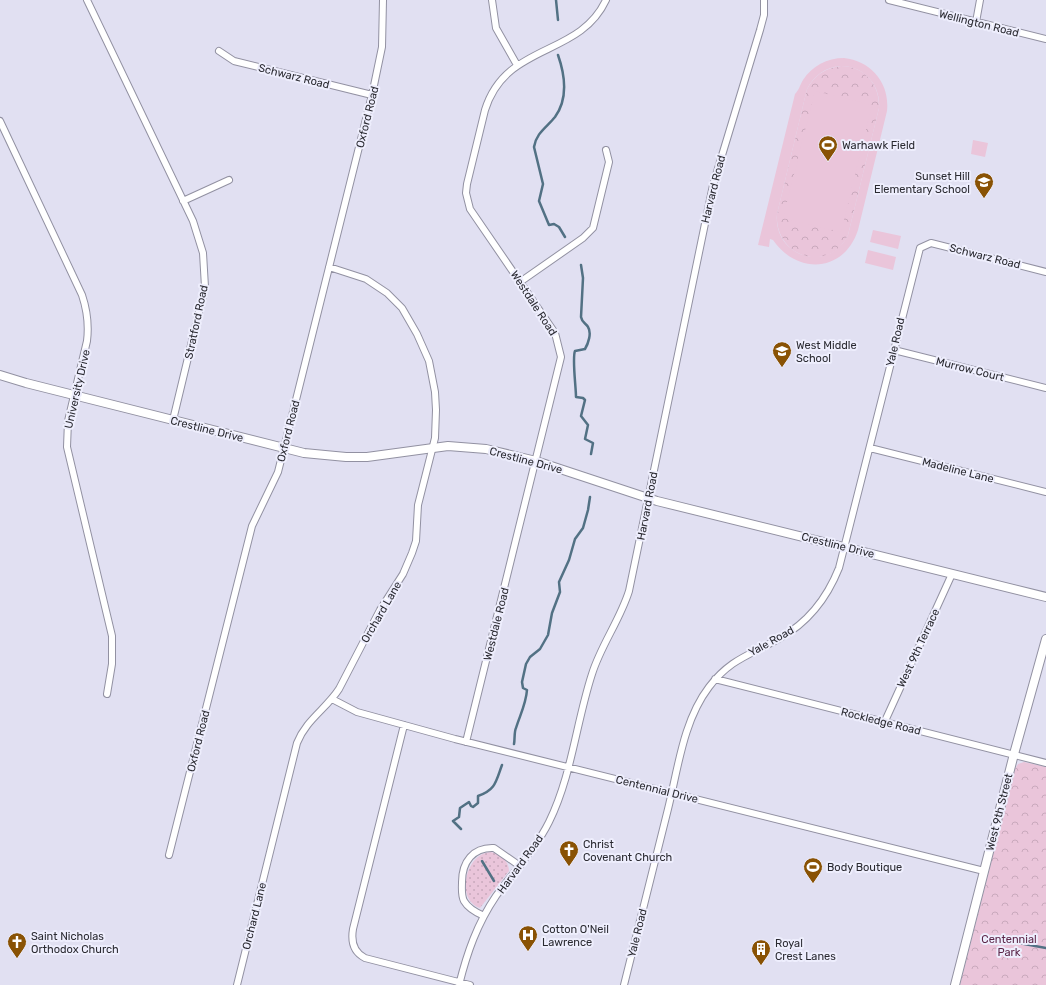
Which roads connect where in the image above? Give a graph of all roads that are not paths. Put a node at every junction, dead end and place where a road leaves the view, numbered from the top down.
1 (87, 0) edge
2 (383, 0) edge
3 (492, 0) edge
4 (606, 0) edge
5 (764, 0) edge
6 (889, 0) edge
7 (980, 0) edge
8 (976, 22) junction
9 (1046, 39) edge
10 (219, 51) dead end
11 (517, 65) junction
12 (372, 95) junction
13 (0, 120) edge
14 (606, 150) dead end
15 (229, 180) dead end
16 (183, 201) junction
17 (923, 245) joint
18 (329, 267) junction
19 (1046, 272) edge
20 (520, 282) junction
21 (894, 350) junction
22 (0, 375) edge
23 (1046, 388) edge
24 (74, 395) junction
25 (173, 420) junction
26 (433, 448) junction
27 (870, 448) junction
28 (284, 449) junction
29 (536, 461) junction
30 (1046, 492) edge
31 (648, 498) junction
32 (845, 547) junction
33 (952, 574) junction
34 (1046, 597) edge
35 (1046, 639) edge
36 (716, 679) junction
37 (107, 694) dead end
38 (332, 698) junction
39 (885, 721) junction
40 (404, 725) junction
41 (466, 742) junction
42 (1014, 754) junction
43 (1046, 763) edge
44 (568, 767) junction
45 (672, 792) junction
46 (169, 855) dead end
47 (520, 866) junction
48 (984, 871) junction
49 (484, 916) junction
50 (459, 984) edge
51 (236, 985) edge
52 (470, 985) edge
53 (624, 985) edge
54 (955, 985) edge

1 - 16 street, Stratford Road
2 - 12 street, Oxford Road
3 - 11 street
4 - 11 street, Westdale Road
5 - 31 street, Harvard Road
6 - 8 street, Wellington Road
7 - 8 street
8 - 9 street, Wellington Road
10 - 12 street, Schwarz Road
11 - 20 street, Westdale Road
12 - 18 street, Oxford Road
13 - 24 street, University Drive
14 - 20 street
15 - 16 street
16 - 25 street, Stratford Road
17 - 19 street, Schwarz Road
17 - 21 street, Yale Road
18 - 26 street, Orchard Lane
18 - 28 street, Oxford Road
20 - 29 street, Westdale Road
21 - 23 street, Murrow Court
21 - 27 street, Yale Road
22 - 24 street, Crestline Drive
24 - 25 street, Crestline Drive
24 - 37 street, University Drive
25 - 28 street, Crestline Drive
26 - 28 street, Crestline Drive
26 - 29 street, Crestline Drive
26 - 38 street, Orchard Lane
27 - 30 street, Madeline Lane
27 - 32 street, Yale Road
28 - 46 street, Oxford Road
29 - 31 street, Crestline Drive
29 - 41 street, Westdale Road
31 - 32 street, Crestline Drive
31 - 44 street, Harvard Road
32 - 33 street, Crestline Drive
32 - 36 street, Yale Road
33 - 34 street, Crestline Drive
33 - 39 street, West 9th Terrace
35 - 42 street, West 9th Street
36 - 39 street, Rockledge Road
36 - 45 street, Yale Road
38 - 40 street, Centennial Drive
38 - 51 street, Orchard Lane
39 - 42 street, Rockledge Road
40 - 41 street, Centennial Drive
40 - 50 street
41 - 44 street, Centennial Drive
42 - 43 street, Rockledge Road
42 - 48 street, West 9th Street
44 - 45 street, Centennial Drive
44 - 47 street, Harvard Road
45 - 48 street, Centennial Drive
45 - 53 street, Yale Road
47 - 49 street, Harvard Road
47 - 49 street
48 - 54 street, West 9th Street
49 - 50 street, Harvard Road
50 - 52 street

